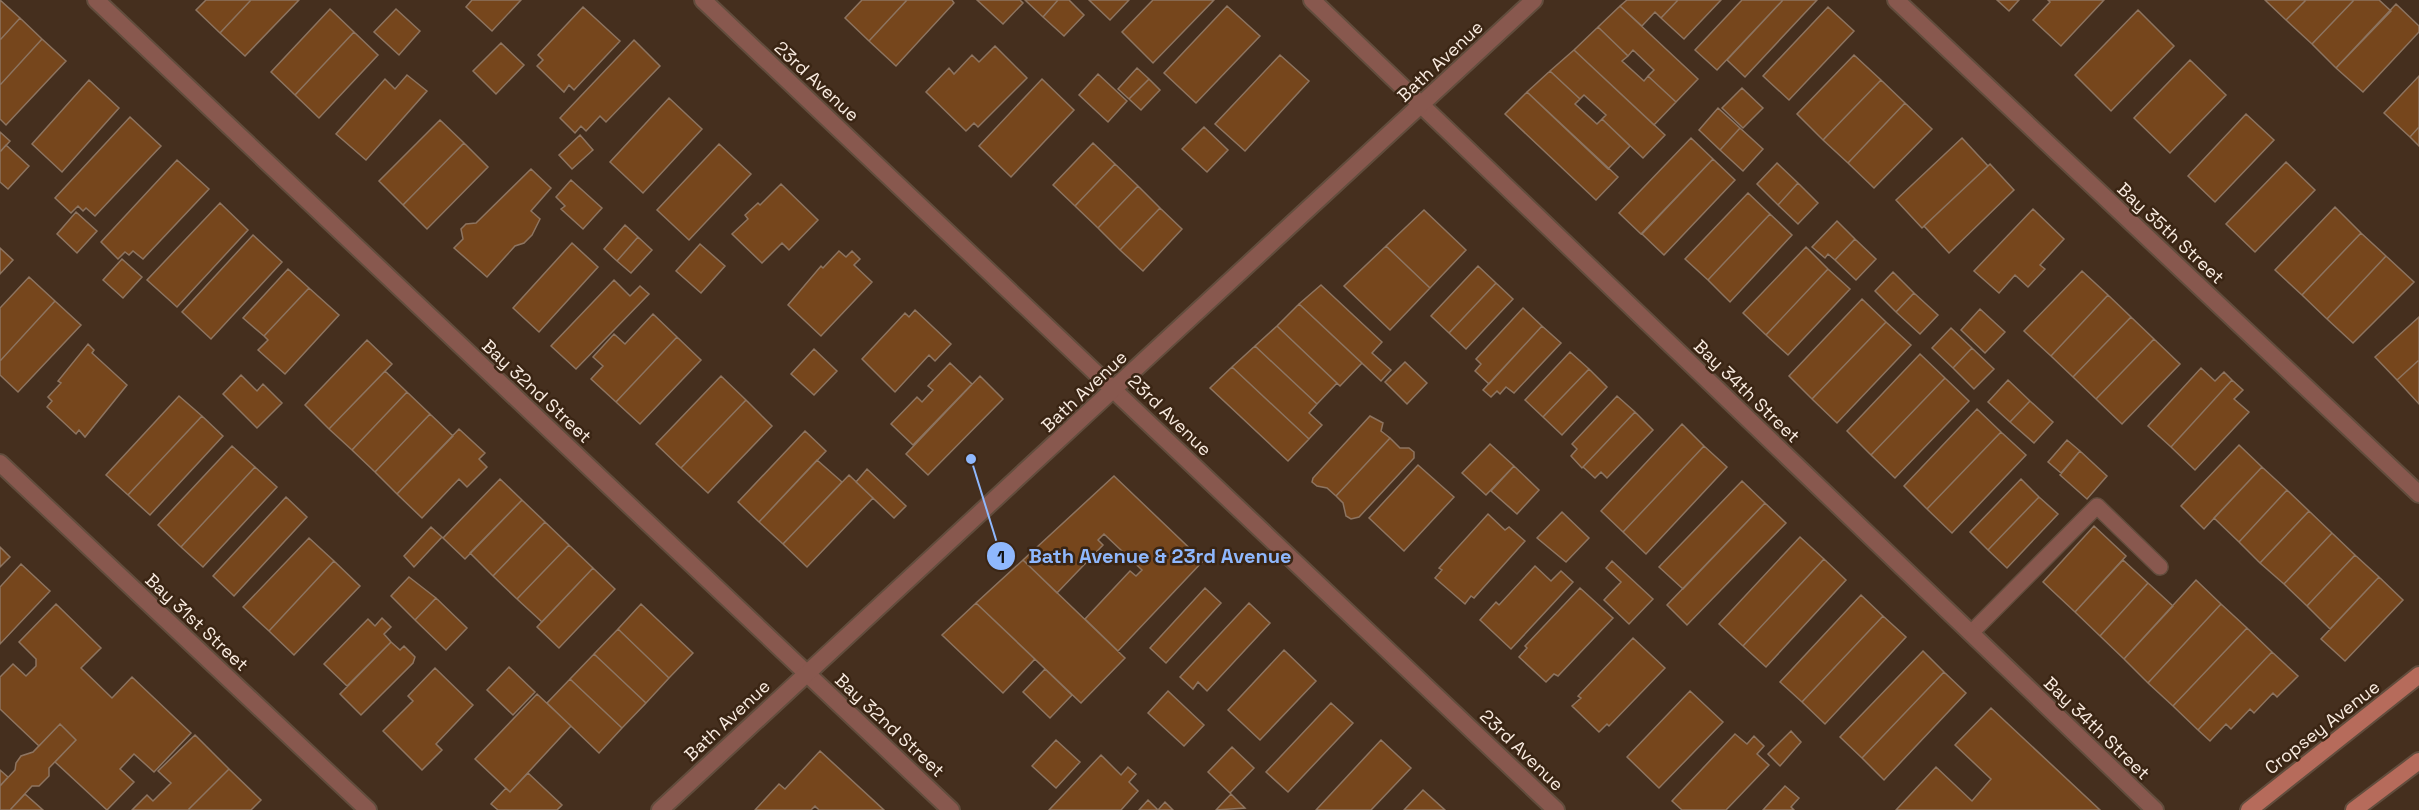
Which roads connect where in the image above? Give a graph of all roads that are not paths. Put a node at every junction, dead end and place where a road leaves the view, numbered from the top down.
1 (96, 0) edge
2 (704, 0) edge
3 (1312, 0) edge
4 (1534, 0) edge
5 (1896, 0) edge
6 (1422, 105) junction
7 (1115, 388) junction
8 (0, 463) edge
9 (2419, 494) edge
10 (2160, 567) dead end
11 (1971, 633) junction
12 (806, 672) junction
13 (2419, 675) edge
14 (2419, 761) edge
15 (368, 810) edge
16 (660, 810) edge
17 (951, 810) edge
18 (1556, 810) edge
19 (2155, 810) edge
20 (2249, 810) edge
21 (2354, 810) edge

1 - 12 street, Bay 32nd Street
2 - 7 street, 23rd Avenue
3 - 6 street, Bay 34th Street
4 - 6 street, Bath Avenue
5 - 9 street, Bay 35th Street
6 - 7 street, Bath Avenue
6 - 11 street, Bay 34th Street
7 - 12 street, Bath Avenue
7 - 18 street, 23rd Avenue
8 - 15 street, Bay 31st Street
10 - 11 lane
11 - 19 street, Bay 34th Street
12 - 16 street, Bath Avenue
12 - 17 street, Bay 32nd Street
13 - 20 main road, Cropsey Avenue
14 - 21 main road

